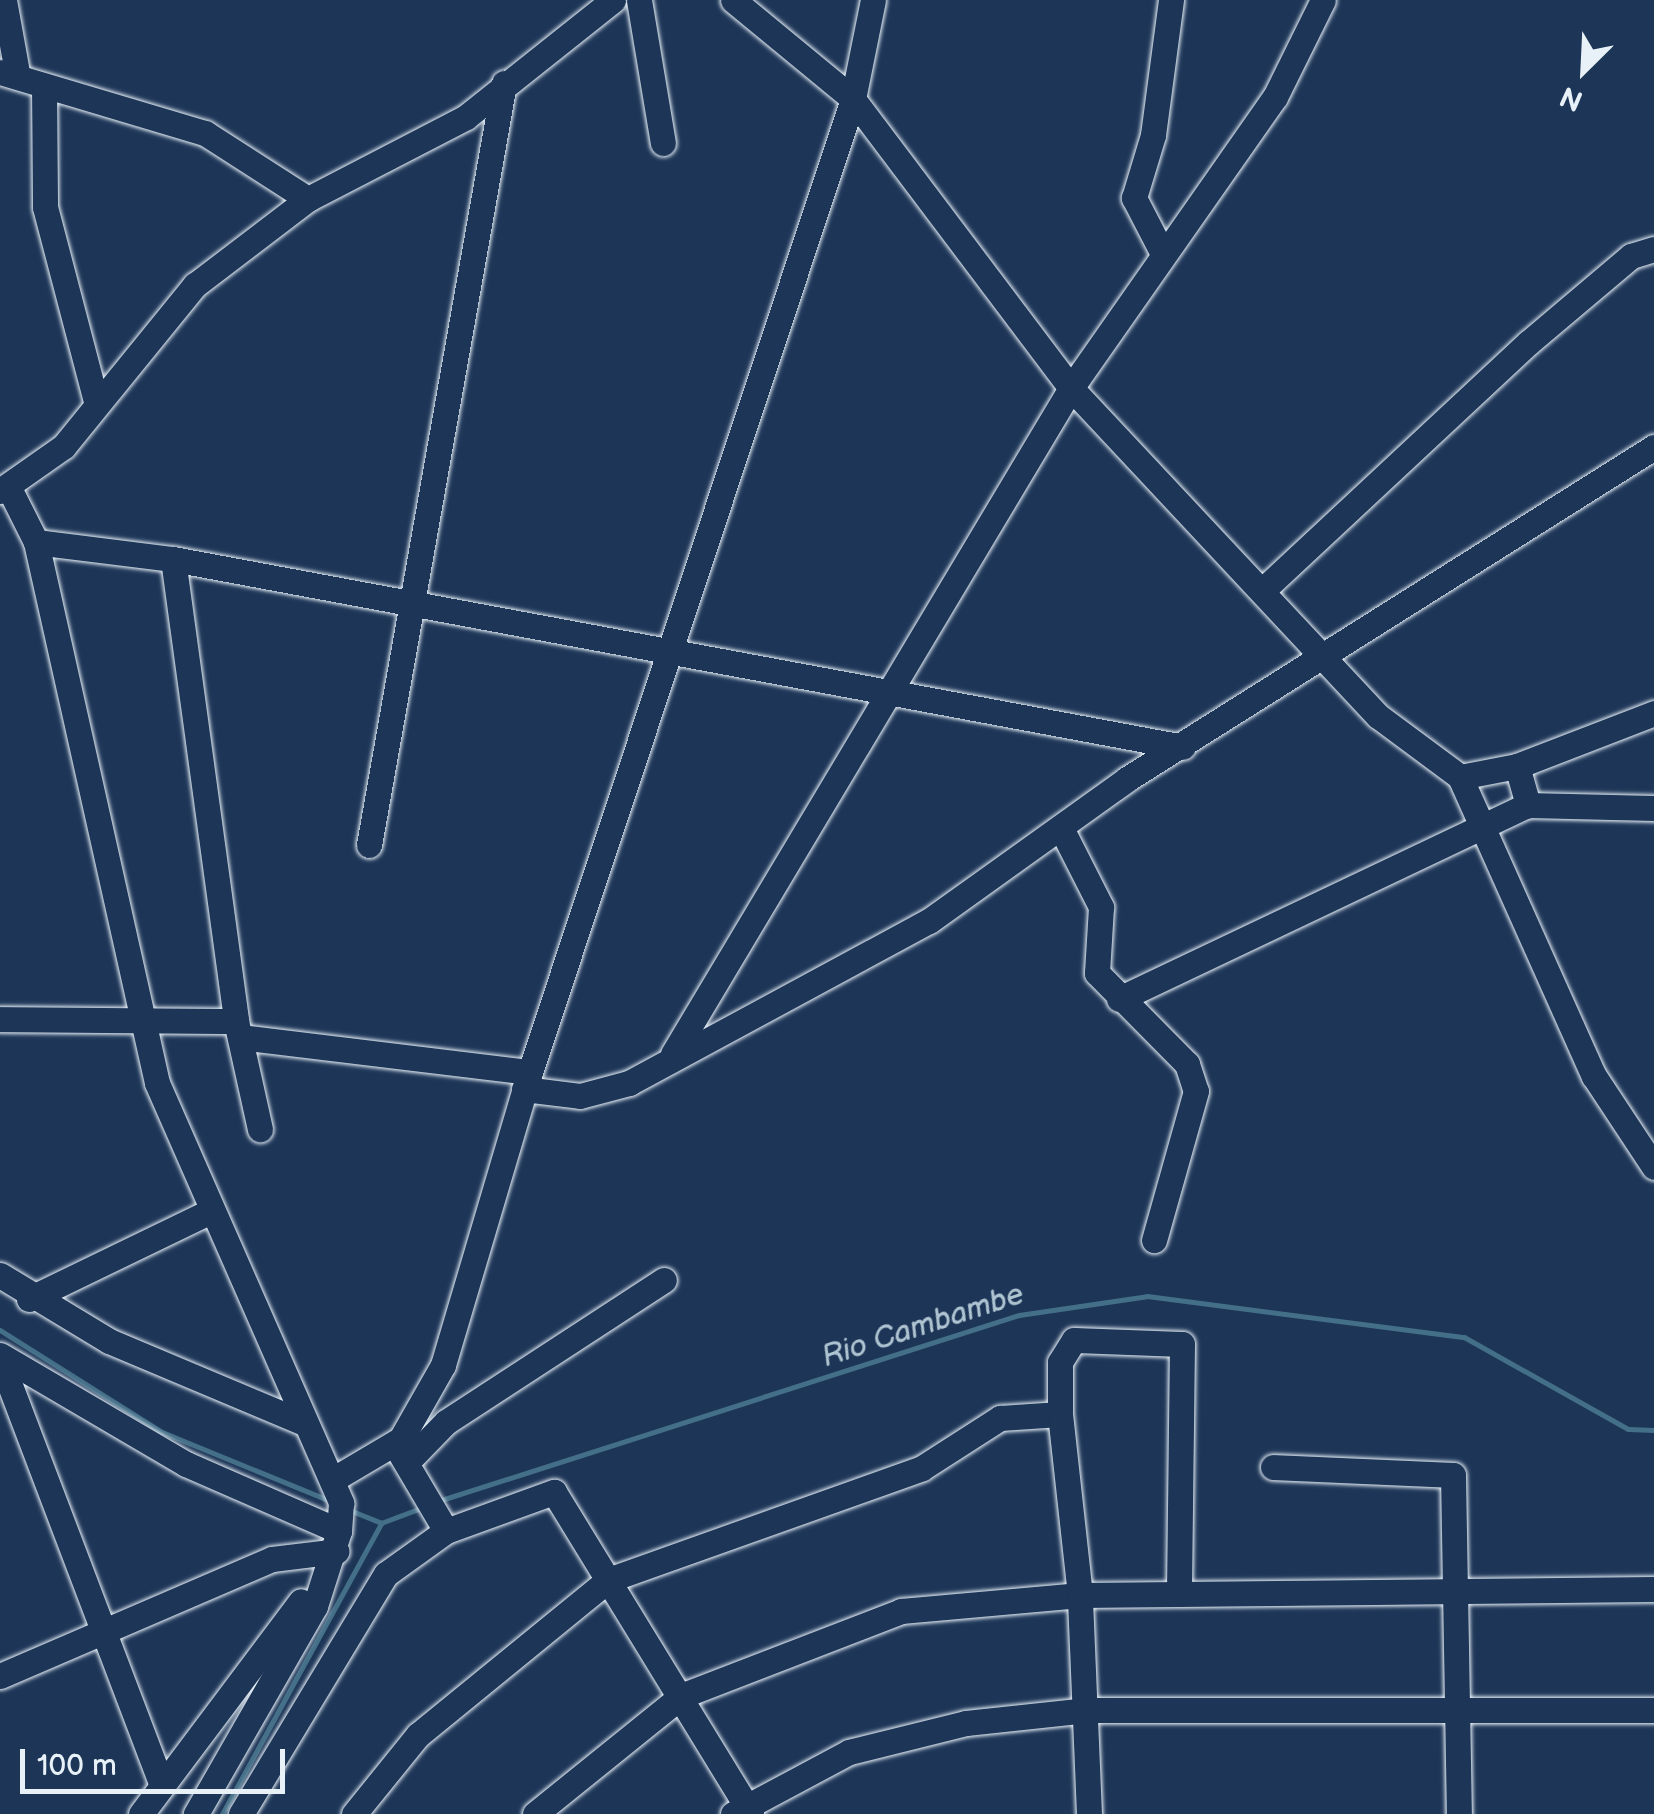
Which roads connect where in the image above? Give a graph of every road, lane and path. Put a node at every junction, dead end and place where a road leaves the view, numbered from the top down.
1 (4, 0) edge
2 (613, 0) edge
3 (639, 0) edge
4 (733, 0) edge
5 (873, 0) edge
6 (1171, 0) edge
7 (1323, 0) edge
8 (8, 72) edge
9 (504, 83) junction
10 (44, 86) junction
11 (853, 99) junction
12 (663, 143) dead end
13 (308, 199) junction
14 (1654, 249) edge
15 (1161, 250) junction
16 (1070, 388) junction
17 (96, 402) junction
18 (1654, 447) edge
19 (5, 490) edge
20 (36, 542) junction
21 (173, 559) junction
22 (1264, 588) junction
23 (410, 606) junction
24 (667, 655) junction
25 (1327, 658) junction
26 (890, 699) junction
27 (1654, 713) edge
28 (1183, 747) junction
29 (1517, 766) junction
30 (1460, 777) junction
31 (1528, 805) junction
32 (1654, 808) edge
33 (1061, 828) junction
34 (1483, 832) junction
35 (369, 845) dead end
36 (1119, 998) junction
37 (144, 1015) junction
38 (0, 1018) edge
39 (238, 1029) junction
40 (672, 1055) junction
41 (527, 1081) junction
42 (260, 1129) dead end
43 (1654, 1167) edge
44 (211, 1211) junction
45 (1154, 1240) dead end
46 (0, 1275) edge
47 (664, 1280) dead end
48 (29, 1299) junction
49 (0, 1357) edge
50 (1060, 1414) junction
51 (302, 1422) junction
52 (407, 1461) junction
53 (1273, 1466) dead end
54 (332, 1480) junction
55 (443, 1526) junction
56 (345, 1561) junction
57 (608, 1580) junction
58 (1654, 1589) edge
59 (1457, 1591) junction
60 (1179, 1594) junction
61 (1080, 1595) junction
62 (101, 1633) junction
63 (0, 1676) edge
64 (681, 1696) junction
65 (1087, 1710) junction
66 (1654, 1710) edge
67 (1458, 1711) junction
68 (162, 1785) junction
69 (743, 1811) edge
70 (142, 1814) edge
71 (196, 1814) edge
72 (240, 1814) edge
73 (354, 1814) edge
74 (535, 1814) edge
75 (1089, 1814) edge
76 (1459, 1814) edge

1 - 8 street
2 - 9 street
3 - 12 street
4 - 11 street
5 - 11 street
6 - 15 street
7 - 15 street
8 - 10 street
9 - 13 street
9 - 23 street
10 - 13 street
10 - 17 street
11 - 16 street
11 - 24 street
13 - 17 street
14 - 22 street
15 - 16 street
16 - 22 street
16 - 26 street
17 - 19 street
18 - 25 street
19 - 20 street
20 - 21 street
20 - 37 street
21 - 23 street
21 - 39 street
22 - 25 street
23 - 24 street
23 - 35 street
24 - 26 street
24 - 41 street
25 - 28 street
25 - 30 street
26 - 28 street
26 - 40 street
27 - 29 street
28 - 33 street
29 - 30 street
29 - 31 street
30 - 34 street
31 - 32 street
31 - 34 street
33 - 36 street
33 - 40 street
34 - 36 street
34 - 43 street
36 - 45 street
37 - 38 street
37 - 39 street
37 - 44 street
39 - 41 street
39 - 42 street
40 - 41 street
41 - 52 street
44 - 48 street
44 - 51 street
46 - 48 street
47 - 52 street
48 - 51 street
49 - 56 street
49 - 62 street
50 - 57 street
50 - 60 street
50 - 61 street
51 - 54 street
52 - 54 street
52 - 55 street
53 - 59 street
54 - 56 street
55 - 56 street
55 - 57 street
56 - 62 street
56 - 68 street
56 - 71 street
56 - 72 street
57 - 64 street
57 - 73 street
58 - 59 street
59 - 60 street
59 - 67 street
60 - 61 street
61 - 64 street
61 - 65 street
62 - 63 street
62 - 68 street
64 - 69 street
64 - 74 street
65 - 67 street
65 - 69 street
65 - 75 street
66 - 67 street
67 - 76 street
68 - 70 street

